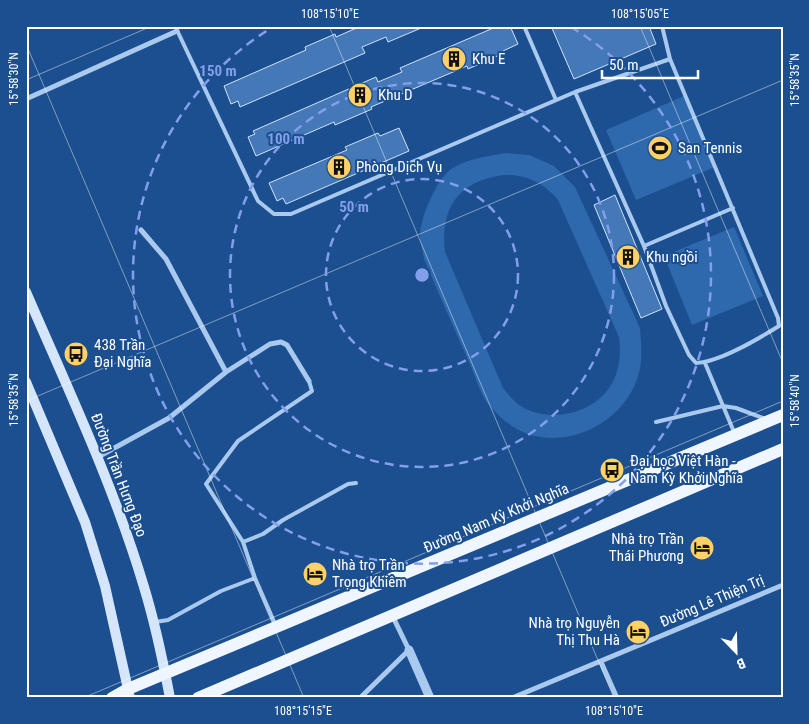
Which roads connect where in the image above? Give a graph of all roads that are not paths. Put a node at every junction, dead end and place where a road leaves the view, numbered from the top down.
1 (524, 26) edge
2 (662, 26) edge
3 (176, 29) edge
4 (670, 59) junction
5 (575, 92) junction
6 (26, 99) edge
7 (556, 100) junction
8 (733, 208) junction
9 (141, 230) dead end
10 (644, 246) junction
11 (26, 292) edge
12 (705, 362) junction
13 (226, 372) junction
14 (26, 382) edge
15 (309, 382) joint
16 (723, 406) junction
17 (783, 415) edge
18 (770, 421) junction
19 (656, 422) dead end
20 (736, 435) junction
21 (783, 449) edge
22 (98, 458) junction
23 (356, 483) dead end
24 (243, 542) junction
25 (255, 578) junction
26 (783, 585) edge
27 (392, 614) junction
28 (153, 622) junction
29 (277, 628) junction
30 (409, 650) junction
31 (601, 662) junction
32 (165, 675) junction
33 (129, 694) edge
34 (112, 698) edge
35 (170, 698) edge
36 (198, 698) edge
37 (360, 698) edge
38 (430, 698) edge
39 (512, 698) edge
40 (617, 698) edge

1 - 7 lane
2 - 4 lane
3 - 6 street
3 - 7 lane
4 - 5 lane
4 - 8 lane
5 - 7 lane
5 - 10 lane
8 - 10 lane
8 - 12 lane
9 - 13 street
10 - 12 lane
11 - 22 main road, Đường Trần Hưng Đạo
12 - 16 lane
13 - 15 street
13 - 22 street
14 - 33 main road
15 - 24 lane
16 - 18 lane
16 - 19 lane
16 - 20 lane
17 - 18 main road, Đường Nam Kỳ Khởi Nghĩa
18 - 20 main road, Đường Nam Kỳ Khởi Nghĩa
20 - 29 main road, Đường Nam Kỳ Khởi Nghĩa
21 - 27 main road
22 - 28 main road, Đường Trần Hưng Đạo
23 - 24 lane
24 - 25 lane
25 - 28 lane
25 - 29 lane
26 - 31 street, Đường Lê Thiện Trị
27 - 30 street
27 - 36 main road
28 - 32 main road, Đường Trần Hưng Đạo
29 - 32 main road, Đường Nam Kỳ Khởi Nghĩa
30 - 37 street
30 - 38 street
31 - 39 street, Đường Lê Thiện Trị
31 - 40 street
32 - 33 main road, Đường Nam Kỳ Khởi Nghĩa
32 - 35 main road, Đường Trần Hưng Đạo
33 - 34 main road, Đường Nam Kỳ Khởi Nghĩa

